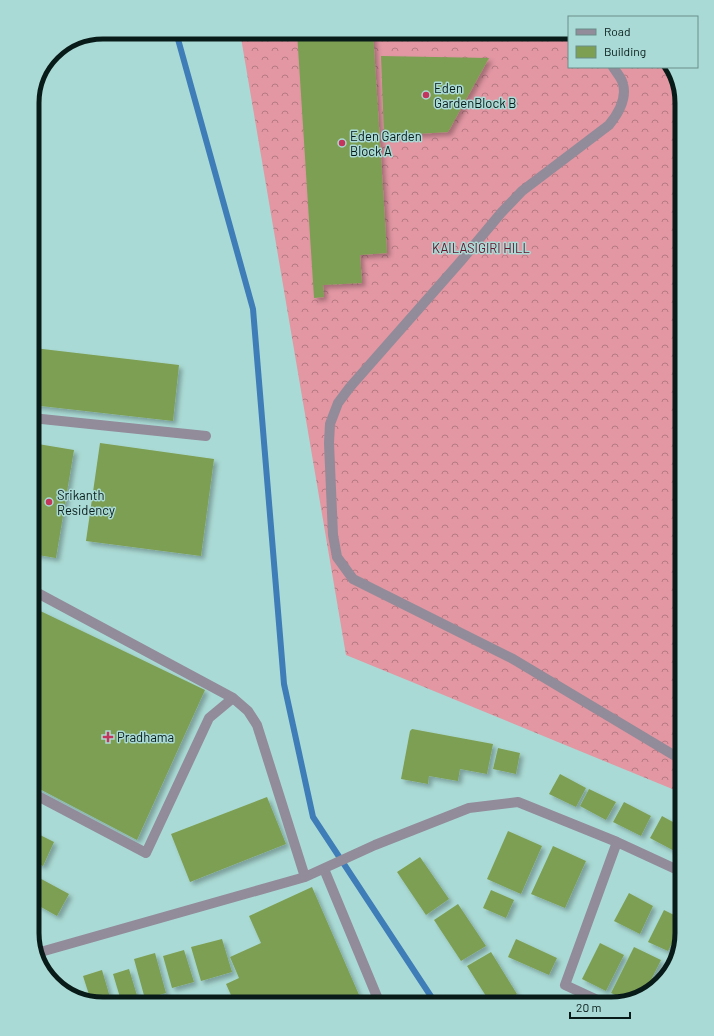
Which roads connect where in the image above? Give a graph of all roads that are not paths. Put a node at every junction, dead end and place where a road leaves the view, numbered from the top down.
1 (614, 68) edge
2 (39, 419) edge
3 (206, 436) dead end
4 (39, 594) edge
5 (233, 698) junction
6 (675, 756) edge
7 (39, 797) edge
8 (617, 842) junction
9 (324, 869) junction
10 (675, 869) edge
11 (305, 877) junction
12 (42, 952) edge
13 (377, 997) edge
14 (591, 997) edge

1 - 6 street
2 - 3 street
4 - 5 street
5 - 7 street
5 - 11 street
8 - 9 street
8 - 10 street
8 - 14 street
9 - 11 street
9 - 13 street
11 - 12 street

